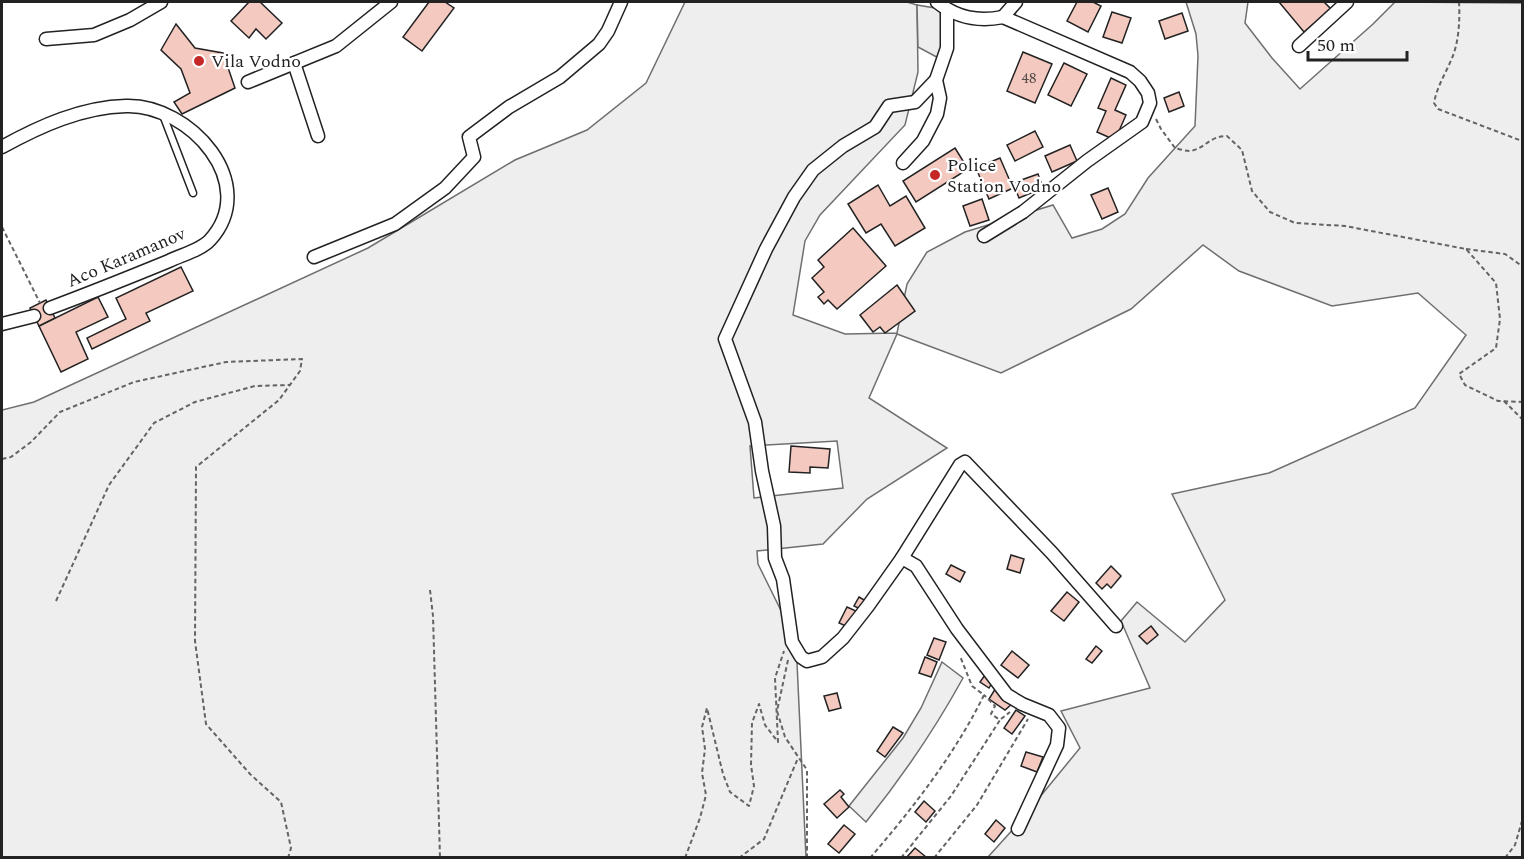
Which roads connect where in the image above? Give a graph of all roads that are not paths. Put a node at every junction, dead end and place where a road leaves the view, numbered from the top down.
1 (161, 2) edge
2 (391, 2) edge
3 (621, 2) edge
4 (1016, 2) edge
5 (1347, 2) edge
6 (942, 6) edge
7 (1003, 17) junction
8 (46, 39) dead end
9 (1299, 46) dead end
10 (294, 63) junction
11 (936, 80) junction
12 (248, 82) dead end
13 (163, 114) junction
14 (318, 136) dead end
15 (2, 147) edge
16 (903, 163) dead end
17 (193, 193) dead end
18 (984, 236) dead end
19 (314, 257) dead end
20 (45, 306) road end
21 (34, 316) dead end
22 (2, 324) edge
23 (902, 558) junction
24 (1116, 626) dead end
25 (1018, 829) dead end

1 - 8 street
2 - 10 street
3 - 19 street
4 - 7 street
5 - 9 street
6 - 7 street
6 - 11 street
7 - 18 street
10 - 12 street
10 - 14 street
11 - 16 street
11 - 23 street
13 - 15 street, Aco Karamanov
13 - 17 lane
13 - 20 street, Aco Karamanov
21 - 22 street
23 - 24 street
23 - 25 street

